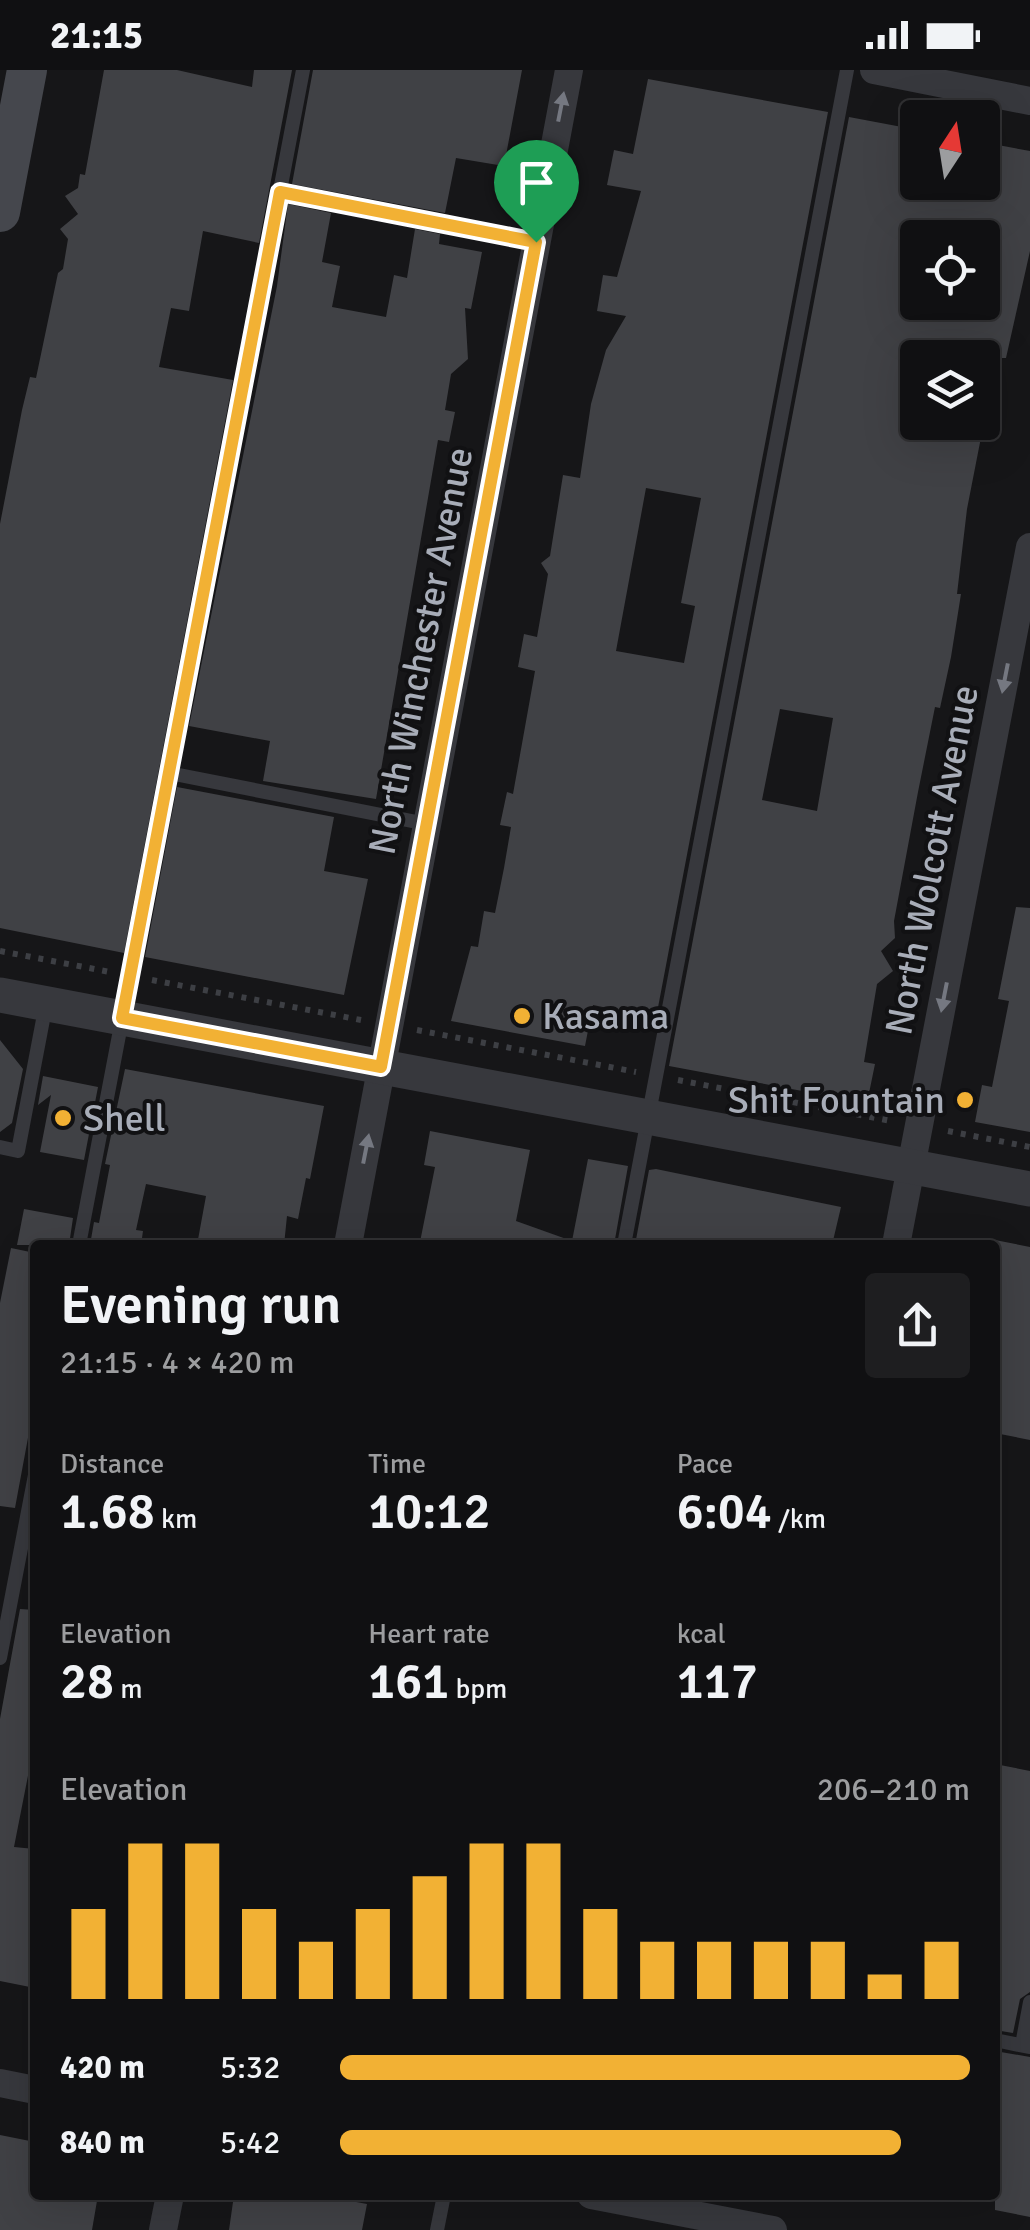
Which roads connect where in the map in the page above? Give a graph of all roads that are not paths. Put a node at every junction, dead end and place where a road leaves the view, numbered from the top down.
1 (27, 70) edge
2 (303, 70) edge
3 (568, 70) edge
4 (847, 70) edge
5 (874, 70) edge
6 (1030, 100) edge
7 (280, 192) junction
8 (0, 212) edge
9 (536, 242) junction
10 (1030, 548) edge
11 (169, 773) junction
12 (427, 824) junction
13 (0, 995) edge
14 (46, 1004) junction
15 (122, 1018) junction
16 (381, 1067) junction
17 (648, 1117) junction
18 (0, 1147) edge
19 (911, 1167) junction
20 (1030, 1189) edge
21 (80, 1240) edge
22 (349, 1240) edge
23 (625, 1240) edge
24 (897, 1240) edge
25 (30, 1501) edge
26 (0, 1658) edge
27 (1030, 2002) edge
28 (1000, 2041) edge
29 (1026, 2046) edge
30 (0, 2083) edge
31 (30, 2089) edge
32 (169, 2200) edge
33 (443, 2200) edge
34 (623, 2200) edge
35 (713, 2214) edge
36 (163, 2230) edge
37 (437, 2230) edge
38 (774, 2230) edge

1 - 8 main road
2 - 7 lane
9 -> 3 street, North Winchester Avenue
4 - 17 lane
5 - 6 street
7 - 9 lane
7 - 11 lane
9 - 12 street, North Winchester Avenue
10 -> 19 street, North Wolcott Avenue
11 - 12 lane
11 - 15 lane
12 - 16 street, North Winchester Avenue
13 - 14 street
14 - 15 street
14 - 18 lane
15 - 16 street
15 - 21 lane
16 - 17 street
22 -> 16 street, North Winchester Avenue
17 - 19 street
17 - 23 lane
19 - 20 street
19 - 24 street, North Wolcott Avenue
25 - 26 lane
27 - 29 lane
28 - 29 lane
30 - 31 street
32 - 36 street
33 - 37 lane
34 - 35 street
35 - 38 street

